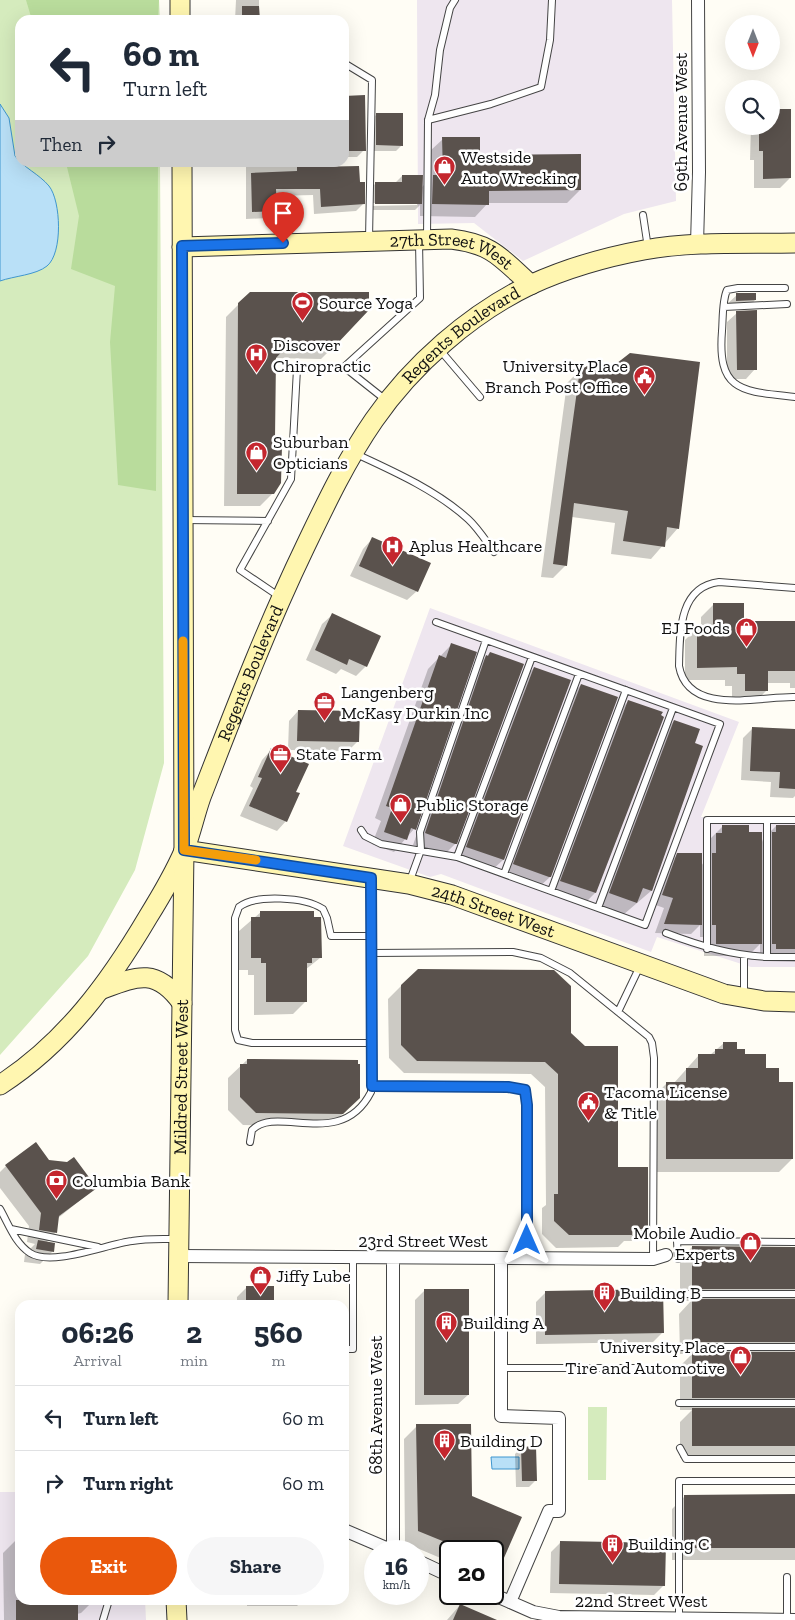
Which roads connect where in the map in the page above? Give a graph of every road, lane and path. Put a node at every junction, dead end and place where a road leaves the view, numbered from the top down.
1 (180, 0) edge
2 (455, 0) edge
3 (552, 0) edge
4 (698, 0) edge
5 (180, 15) edge
6 (349, 66) edge
7 (428, 120) junction
8 (182, 167) edge
9 (643, 215) dead end
10 (423, 240) junction
11 (369, 241) junction
12 (795, 243) edge
13 (697, 244) junction
14 (182, 246) junction
15 (648, 249) junction
16 (531, 285) junction
17 (785, 288) dead end
18 (787, 304) dead end
19 (724, 307) junction
20 (439, 348) junction
21 (344, 367) junction
22 (480, 397) dead end
23 (795, 397) edge
24 (388, 402) junction
25 (353, 452) junction
26 (183, 520) junction
27 (268, 521) junction
28 (494, 552) dead end
29 (795, 588) edge
30 (281, 597) junction
31 (436, 622) dead end
32 (486, 640) junction
33 (532, 657) junction
34 (579, 674) junction
35 (626, 690) junction
36 (795, 697) edge
37 (673, 708) junction
38 (767, 820) junction
39 (795, 820) edge
40 (362, 830) dead end
41 (184, 850) junction
42 (421, 850) junction
43 (457, 857) junction
44 (504, 874) junction
45 (371, 878) junction
46 (409, 884) junction
47 (551, 891) junction
48 (598, 908) junction
49 (666, 934) dead end
50 (372, 936) junction
51 (708, 949) junction
52 (372, 953) junction
53 (744, 956) junction
54 (767, 957) junction
55 (795, 957) edge
56 (640, 964) junction
57 (100, 990) junction
58 (744, 998) junction
59 (795, 1002) edge
60 (182, 1003) junction
61 (618, 1012) junction
62 (372, 1043) junction
63 (0, 1085) edge
64 (372, 1086) junction
65 (250, 1142) dead end
66 (0, 1210) edge
67 (11, 1229) junction
68 (795, 1242) edge
69 (100, 1248) junction
70 (179, 1248) junction
71 (672, 1257) joint
72 (353, 1258) junction
73 (393, 1258) junction
74 (501, 1259) junction
75 (527, 1259) junction
76 (654, 1259) junction
77 (678, 1294) dead end
78 (795, 1294) edge
79 (178, 1300) edge
80 (678, 1348) dead end
81 (795, 1348) edge
82 (349, 1350) edge
83 (500, 1368) junction
84 (639, 1368) dead end
85 (678, 1403) dead end
86 (795, 1403) edge
87 (680, 1448) dead end
88 (795, 1459) edge
89 (795, 1481) edge
90 (349, 1532) edge
91 (367, 1540) edge
92 (393, 1540) edge
93 (787, 1577) dead end
94 (504, 1599) edge
95 (510, 1602) junction
96 (108, 1605) edge
97 (176, 1605) edge
98 (593, 1619) edge
99 (679, 1619) edge
100 (103, 1620) edge
101 (177, 1620) edge
102 (787, 1620) edge
103 (795, 1620) edge

1 - 5 main road
2 - 7 lane
3 - 7 lane
4 - 13 street, 69th Avenue West
6 - 11 lane
7 - 10 lane
8 - 14 main road
9 - 15 lane
10 - 11 main road, 27th Street West
10 - 16 main road, 27th Street West
10 - 21 lane
11 - 14 main road, 27th Street West
12 - 13 main road, 27th Street West
13 - 15 main road, 27th Street West
14 - 26 main road
15 - 16 main road, 27th Street West
16 - 20 main road, Regents Boulevard
17 - 19 lane
18 - 19 lane
19 - 23 lane
20 - 22 lane
20 - 24 main road, Regents Boulevard
21 - 24 lane
21 - 27 lane
24 - 25 main road, Regents Boulevard
25 - 28 lane
25 - 30 main road, Regents Boulevard
26 - 27 lane
26 - 41 main road
27 - 30 lane
29 - 36 lane
30 - 41 main road, Regents Boulevard
31 - 32 lane
32 - 33 lane
32 - 42 lane
33 - 34 lane
33 - 43 lane
34 - 35 lane
34 - 44 lane
35 - 37 lane
35 - 47 lane
37 - 48 lane
37 - 48 lane
38 - 39 lane
38 - 51 lane
38 - 54 lane
40 - 42 lane
41 - 45 main road, 24th Street West
41 - 57 main road, Regents Boulevard
41 - 60 main road, Mildred Street West
42 - 43 lane
42 - 46 lane
43 - 44 lane
44 - 47 lane
45 - 46 main road, 24th Street West
45 - 50 lane
46 - 56 main road, 24th Street West
47 - 48 lane
49 - 51 lane
50 - 52 lane
50 - 62 lane
51 - 53 lane
52 - 61 lane
52 - 62 lane
53 - 54 lane
53 - 58 lane
54 - 55 lane
56 - 58 main road, 24th Street West
56 - 61 lane
57 - 60 main road
57 - 63 main road, Regents Boulevard
58 - 59 main road, 24th Street West
60 - 70 main road, Mildred Street West
61 - 76 lane
62 - 64 lane
64 - 65 lane
64 - 75 lane
66 - 67 lane
67 - 69 lane
67 - 69 lane
68 - 71 lane
69 - 70 lane
70 - 72 street, 23rd Street West
70 - 79 main road, Mildred Street West
71 - 76 street, 23rd Street West
72 - 73 street, 23rd Street West
72 - 82 lane
73 - 74 street, 23rd Street West
73 - 92 street, 68th Avenue West
74 - 75 street, 23rd Street West
74 - 83 street
75 - 76 street, 23rd Street West
77 - 78 lane
80 - 81 lane
83 - 84 lane
83 - 95 street
85 - 86 lane
87 - 88 lane
89 - 99 lane
90 - 91 street
93 - 102 lane
94 - 95 street, 22nd Street West
95 - 98 street, 22nd Street West
96 - 100 lane
97 - 101 main road
98 - 99 street, 22nd Street West
99 - 102 street, 22nd Street West
102 - 103 street, 22nd Street West

